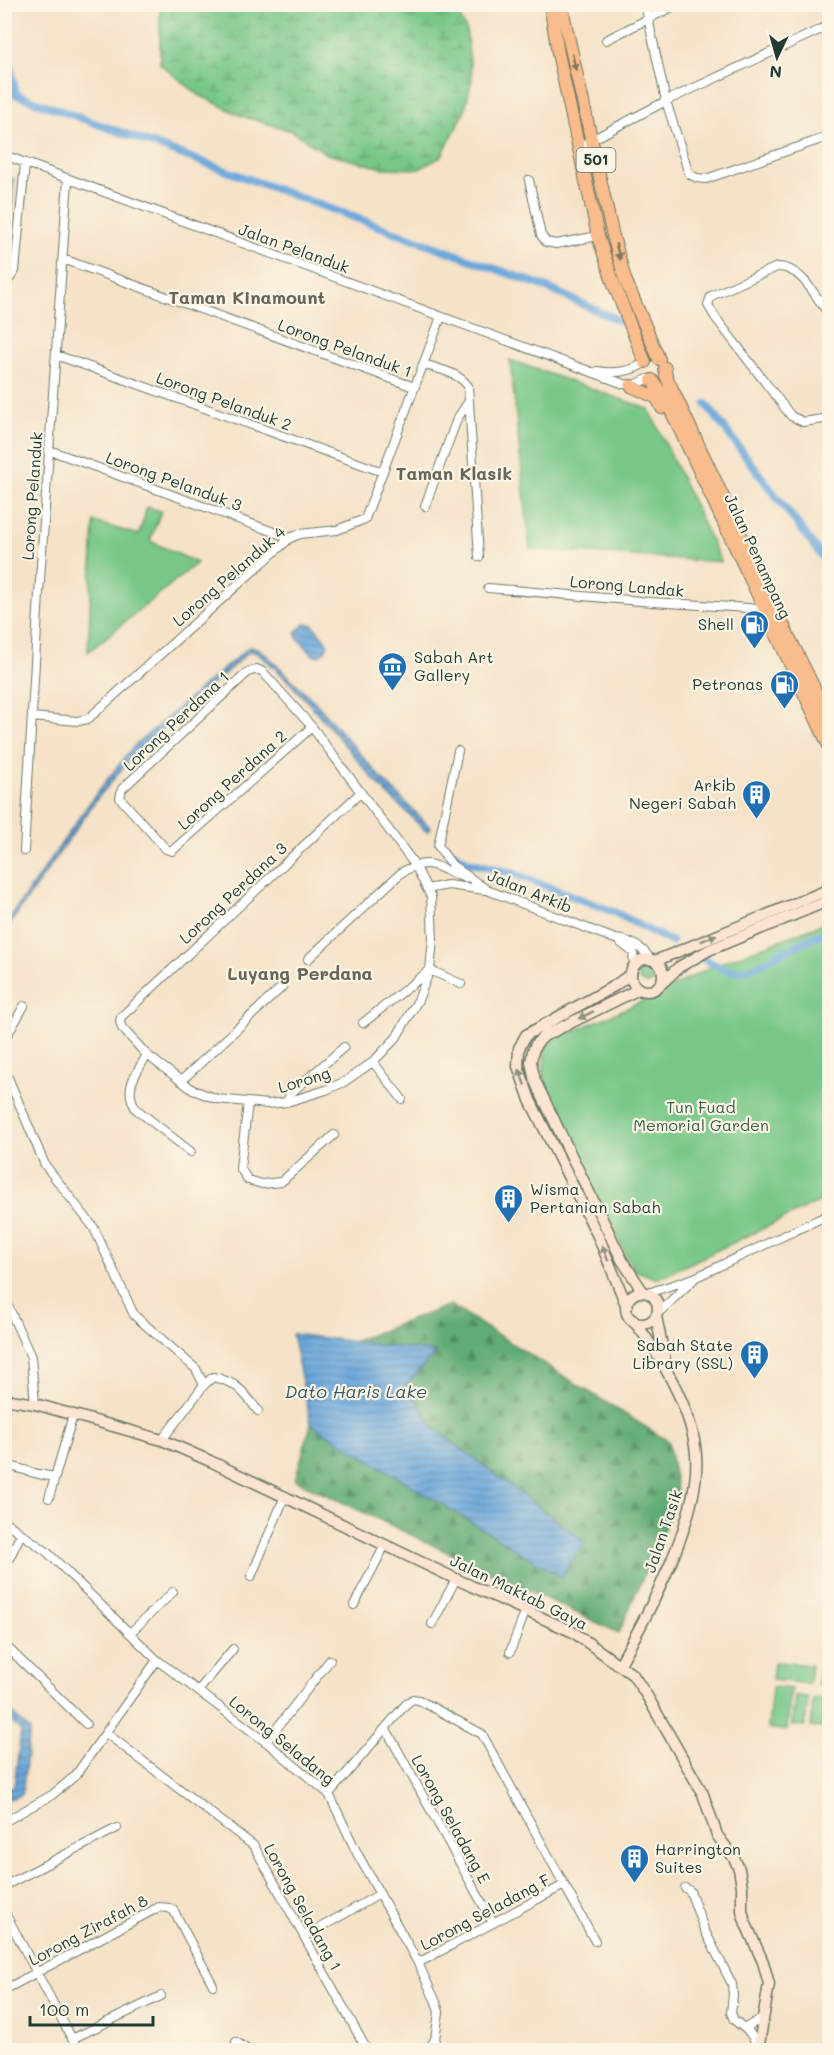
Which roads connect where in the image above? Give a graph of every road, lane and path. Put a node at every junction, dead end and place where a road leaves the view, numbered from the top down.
1 (550, 4) edge
2 (561, 4) edge
3 (645, 4) edge
4 (678, 4) edge
5 (648, 19) junction
6 (830, 25) edge
7 (606, 40) dead end
8 (666, 101) junction
9 (830, 136) edge
10 (586, 144) junction
11 (4, 155) edge
12 (25, 163) junction
13 (68, 179) junction
14 (529, 180) dead end
15 (598, 236) junction
16 (63, 259) junction
17 (4, 280) edge
18 (830, 316) edge
19 (441, 317) junction
20 (56, 355) junction
21 (659, 359) junction
22 (645, 362) junction
23 (423, 364) junction
24 (575, 367) junction
25 (650, 380) junction
26 (631, 386) junction
27 (414, 387) junction
28 (469, 401) junction
29 (830, 418) edge
30 (49, 450) junction
31 (699, 467) junction
32 (383, 472) junction
33 (424, 506) dead end
34 (290, 538) junction
35 (479, 557) dead end
36 (488, 588) dead end
37 (768, 593) junction
38 (764, 609) junction
39 (786, 633) junction
40 (248, 672) joint
41 (33, 717) junction
42 (830, 720) edge
43 (312, 727) junction
44 (825, 728) edge
45 (830, 748) edge
46 (458, 751) dead end
47 (360, 792) junction
48 (24, 851) dead end
49 (170, 851) joint
50 (415, 865) junction
51 (470, 880) junction
52 (458, 886) junction
53 (427, 889) junction
54 (830, 889) edge
55 (487, 891) junction
56 (431, 897) junction
57 (830, 900) edge
58 (615, 939) junction
59 (308, 959) dead end
60 (653, 960) junction
61 (430, 970) junction
62 (632, 970) junction
63 (662, 983) junction
64 (461, 984) dead end
65 (282, 987) dead end
66 (639, 989) junction
67 (24, 1006) dead end
68 (124, 1014) joint
69 (363, 1023) dead end
70 (4, 1041) edge
71 (344, 1047) dead end
72 (147, 1055) junction
73 (373, 1062) junction
74 (4, 1068) edge
75 (181, 1081) junction
76 (402, 1099) dead end
77 (287, 1102) junction
78 (248, 1103) junction
79 (334, 1135) dead end
80 (191, 1152) dead end
81 (830, 1214) edge
82 (694, 1278) junction
83 (645, 1293) junction
84 (4, 1297) edge
85 (627, 1307) junction
86 (9, 1314) edge
87 (656, 1315) junction
88 (633, 1320) junction
89 (666, 1369) junction
90 (204, 1385) junction
91 (4, 1399) edge
92 (35, 1404) junction
93 (258, 1411) dead end
94 (73, 1415) junction
95 (162, 1440) junction
96 (4, 1464) edge
97 (55, 1477) junction
98 (285, 1496) junction
99 (50, 1498) dead end
100 (4, 1521) edge
101 (21, 1534) junction
102 (385, 1545) junction
103 (4, 1569) edge
104 (251, 1577) dead end
105 (456, 1579) junction
106 (173, 1592) dead end
107 (354, 1605) dead end
108 (526, 1610) junction
109 (432, 1624) dead end
110 (130, 1633) junction
111 (4, 1644) edge
112 (233, 1648) dead end
113 (510, 1652) dead end
114 (157, 1660) junction
115 (330, 1660) dead end
116 (620, 1664) junction
117 (198, 1691) junction
118 (86, 1724) dead end
119 (386, 1729) junction
120 (106, 1733) junction
121 (266, 1742) junction
122 (329, 1794) junction
123 (4, 1822) edge
124 (117, 1828) dead end
125 (564, 1885) junction
126 (4, 1886) edge
127 (685, 1888) dead end
128 (380, 1894) junction
129 (4, 1911) edge
130 (493, 1923) junction
131 (305, 1936) junction
132 (595, 1941) dead end
133 (418, 1963) junction
134 (37, 1972) junction
135 (213, 1986) dead end
136 (4, 1990) edge
137 (161, 1996) dead end
138 (764, 2017) junction
139 (746, 2028) junction
140 (72, 2038) junction
141 (236, 2042) dead end
142 (758, 2048) edge
143 (78, 2050) edge
144 (248, 2050) edge
145 (367, 2050) edge
146 (429, 2050) edge
147 (506, 2050) edge
148 (513, 2050) edge

1 - 10 main road, Jalan Penampang / 501
2 -> 10 main road, Jalan Penampang / 501
3 - 5 street
4 - 5 street
5 - 7 street
5 - 8 street
6 - 8 street
8 - 9 street
8 - 10 street
10 - 15 main road, Jalan Penampang / 501
10 -> 21 main road, Jalan Penampang / 501
11 - 12 street, Jalan Pelanduk
12 - 13 street, Jalan Pelanduk
12 - 17 street
13 - 16 street, Lorong Pelanduk
13 - 19 street, Jalan Pelanduk
14 - 15 street
15 - 22 main road, Jalan Penampang / 501
16 - 20 street, Lorong Pelanduk
16 - 27 street, Lorong Pelanduk 1
18 - 29 street
19 - 23 street, Lorong Pelanduk 4
19 - 24 street, Jalan Pelanduk
20 - 30 street, Lorong Pelanduk
20 - 32 street, Lorong Pelanduk 2
21 - 22 main road
21 - 25 main road
21 - 37 main road, Jalan Penampang / 501
22 - 24 street, Jalan Pelanduk
22 - 25 main road, Jalan Penampang / 501
23 - 27 street, Lorong Pelanduk 4
23 - 28 street
24 - 26 street, Jalan Pelanduk
25 - 26 street
25 - 31 main road, Jalan Penampang / 501
26 - 31 main road
27 - 32 street, Lorong Pelanduk 4
28 - 33 street
28 - 35 street
30 - 34 street, Lorong Pelanduk 3
30 - 41 street, Lorong Pelanduk
31 - 38 main road, Jalan Penampang / 501
32 - 34 street, Lorong Pelanduk 4
34 - 41 street, Lorong Pelanduk 4
36 - 38 street, Lorong Landak
37 - 38 main road
37 - 39 main road, Jalan Penampang / 501
38 - 39 main road
38 - 44 main road, Jalan Penampang / 501
39 - 42 main road, Jalan Penampang / 501
40 - 43 street, Lorong
40 - 49 street, Lorong Perdana 1
41 - 48 street, Lorong Pelanduk
43 - 47 street, Lorong
43 - 49 street, Lorong Perdana 2
44 - 45 main road, Jalan Penampang / 501
46 - 51 street, Jalan Arkib
47 - 50 street, Lorong
47 - 68 street, Lorong Perdana 3
50 - 51 street
50 - 53 street, Lorong
50 - 59 street
51 - 55 street, Jalan Arkib
52 - 53 street
52 - 55 street
52 - 56 street
53 - 56 street, Lorong
60 -> 54 street
55 - 58 street, Jalan Arkib
56 - 61 street, Lorong
57 - 63 street
58 - 60 street, Jalan Arkib
58 - 62 street, Jalan Arkib
60 - 62 street
60 - 63 street
61 - 64 street
61 - 69 street
61 - 73 street, Lorong
62 - 66 street
85 -> 62 street
63 - 66 street
65 - 75 street
66 -> 83 street
67 - 70 street
68 - 72 street, Lorong
71 - 77 street
72 - 75 street, Lorong
72 - 80 street
73 - 76 street
73 - 77 street, Lorong
74 - 90 street
75 - 78 street, Lorong
77 - 78 street, Lorong
78 - 79 street
81 - 82 street
82 - 83 street
82 - 87 street
83 - 85 street
83 - 87 street
84 - 86 street
85 - 88 street
86 - 92 street
87 - 88 street
87 - 89 street, Jalan Tasik
88 - 89 street, Jalan Tasik
89 - 116 street, Jalan Tasik
90 - 93 street
90 - 95 street
91 - 92 street, Jalan Maktab Gaya
92 - 94 street, Jalan Maktab Gaya
94 - 95 street, Jalan Maktab Gaya
94 - 97 street
95 - 98 street, Jalan Maktab Gaya
96 - 97 street
97 - 99 street
98 - 102 street, Jalan Maktab Gaya
98 - 104 street
100 - 101 street, Lorong Seladang
101 - 103 street
101 - 110 street, Lorong Seladang
102 - 105 street, Jalan Maktab Gaya
102 - 107 street
105 - 108 street, Jalan Maktab Gaya
105 - 109 street
106 - 110 street
108 - 113 street
108 - 116 street, Jalan Maktab Gaya
110 - 114 street, Lorong Seladang
111 - 118 street
112 - 117 street
114 - 117 street, Lorong Seladang
114 - 120 street
115 - 121 street
116 - 138 street, Jalan Maktab Gaya
117 - 121 street, Lorong Seladang
119 - 122 street
119 - 125 street
119 - 130 street, Lorong Seladang E
120 - 123 street
120 - 131 street, Lorong Seladang 1
121 - 122 street, Lorong Seladang
122 - 128 street, Lorong Seladang
124 - 126 street
125 - 130 street, Lorong Seladang F
125 - 132 street
127 - 139 street
128 - 131 street
128 - 133 street, Lorong Seladang
129 - 134 street
130 - 133 street, Lorong Seladang F
131 - 145 street, Lorong Seladang 1
133 - 146 street, Lorong Seladang
134 - 135 street, Lorong Zirafah 8
134 - 136 street, Lorong Zirafah 8
134 - 140 street
137 - 140 street
138 - 139 street
138 - 142 street, Jalan Maktab Gaya
139 - 142 street
140 - 143 street
141 - 144 street
147 - 148 street

